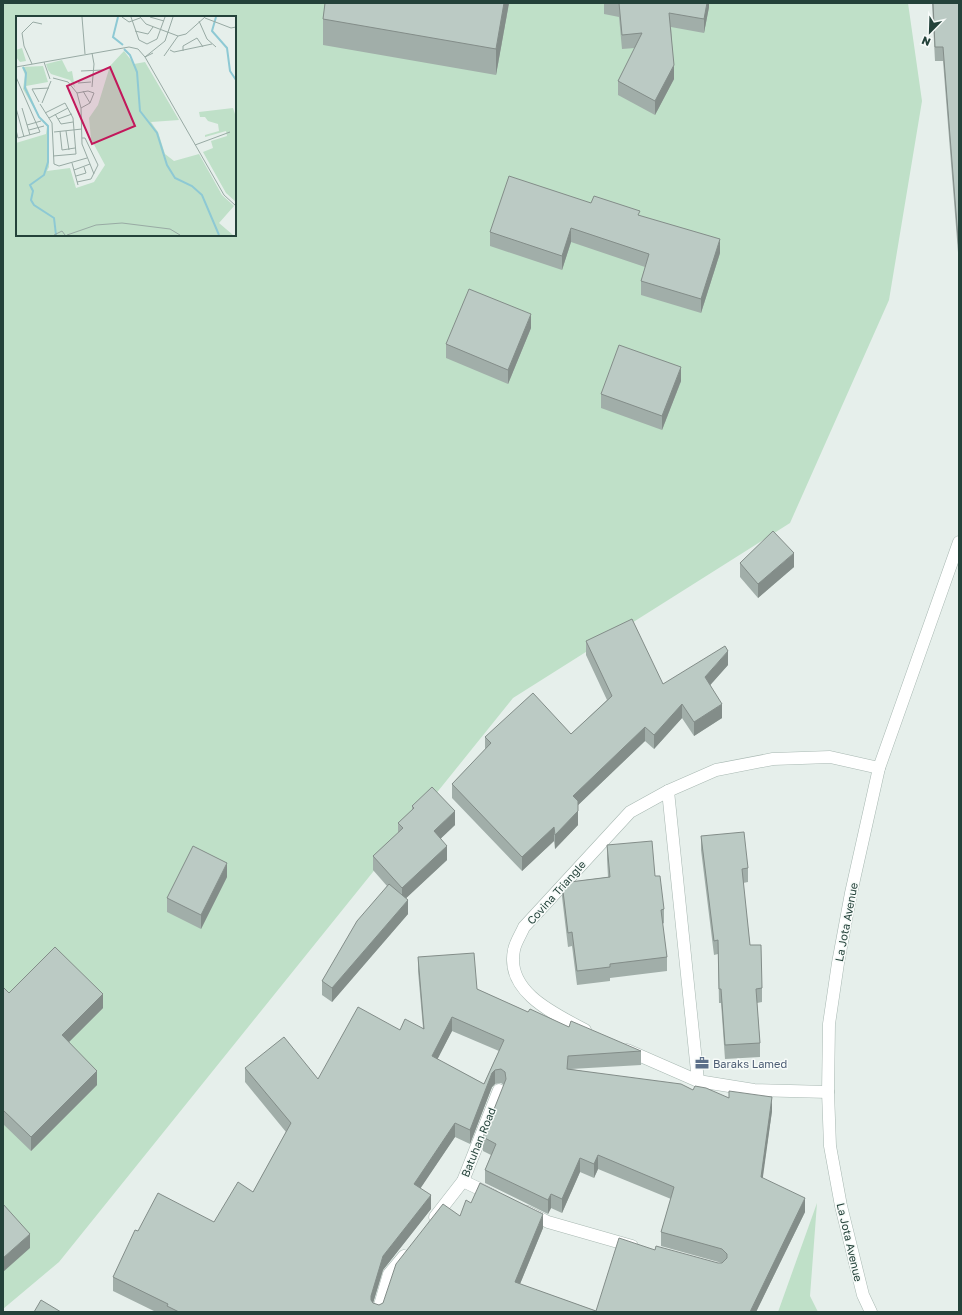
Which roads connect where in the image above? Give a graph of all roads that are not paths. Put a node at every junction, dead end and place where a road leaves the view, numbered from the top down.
1 (959, 542) edge
2 (879, 768) junction
3 (668, 791) junction
4 (594, 1035) edge
5 (614, 1045) edge
6 (698, 1081) junction
7 (499, 1090) dead end
8 (828, 1092) junction
9 (463, 1181) junction
10 (505, 1201) edge
11 (520, 1208) edge
12 (429, 1224) edge
13 (409, 1249) edge
14 (645, 1249) edge
15 (378, 1312) edge
16 (871, 1312) edge

1 - 2 street, La Jota Avenue
2 - 3 street, Covina Triangle
2 - 8 street, La Jota Avenue
3 - 4 street, Covina Triangle
3 - 6 street
5 - 6 street
6 - 8 street
7 - 9 street, Batuhan Road
8 - 16 street, La Jota Avenue
9 - 10 street
9 - 12 street, Batuhan Road
11 - 14 street
13 - 15 street

